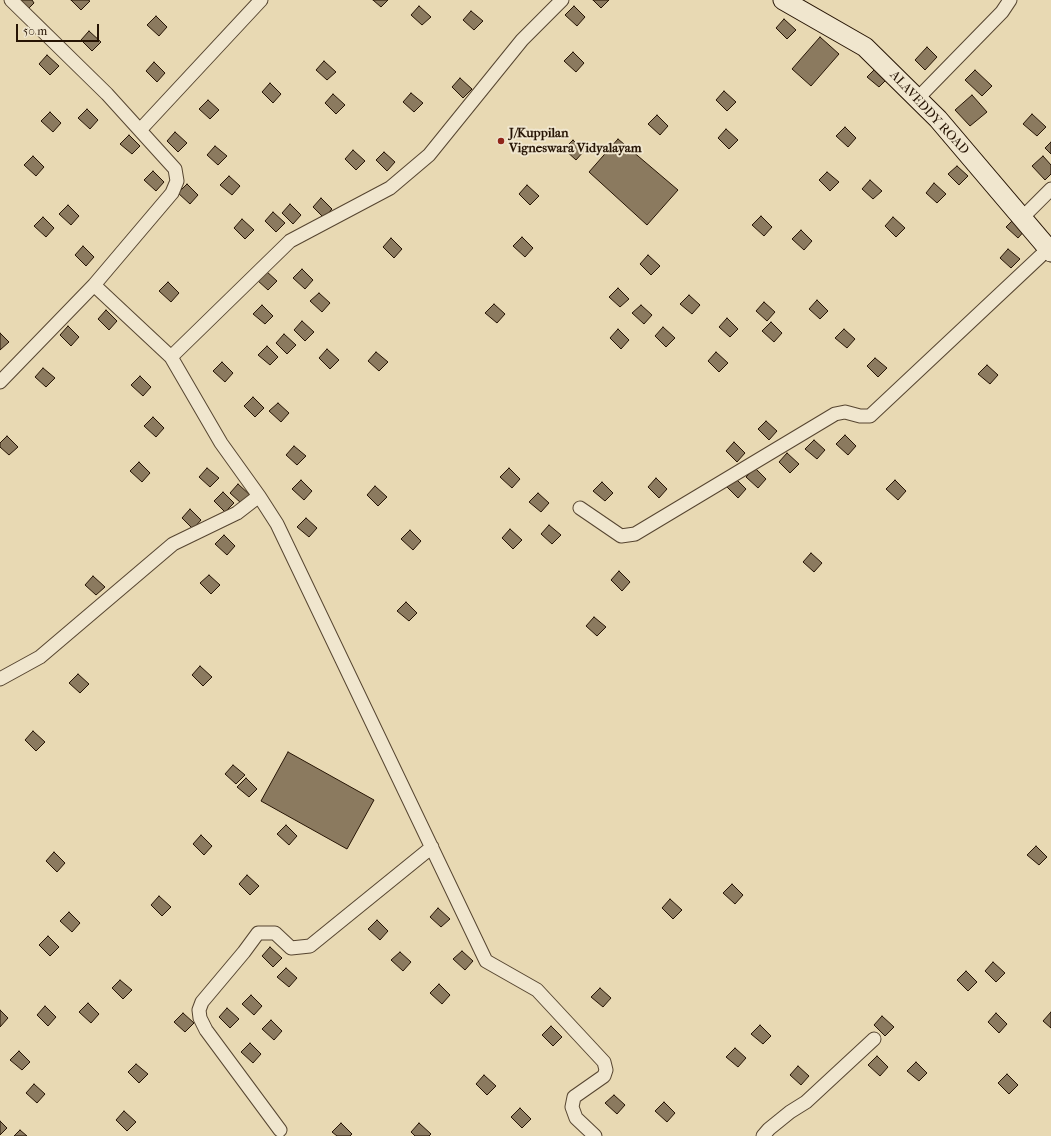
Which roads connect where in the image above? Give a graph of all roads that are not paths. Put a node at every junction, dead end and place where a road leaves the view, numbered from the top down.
1 (11, 0) edge
2 (261, 0) edge
3 (562, 0) edge
4 (783, 0) edge
5 (1010, 0) edge
6 (917, 99) junction
7 (140, 130) junction
8 (1051, 189) edge
9 (1022, 218) junction
10 (1050, 251) edge
11 (94, 285) junction
12 (171, 357) junction
13 (0, 382) edge
14 (259, 496) junction
15 (580, 508) dead end
16 (0, 679) edge
17 (432, 847) junction
18 (874, 1039) dead end
19 (280, 1130) dead end
20 (595, 1136) edge
21 (764, 1136) edge

1 - 7 street
2 - 7 street
3 - 12 street
4 - 6 street, ALAVEDDY ROAD
5 - 6 street
6 - 9 street, ALAVEDDY ROAD
7 - 11 street
8 - 9 street
9 - 10 street, ALAVEDDY ROAD
10 - 15 street
11 - 12 street
11 - 13 street
12 - 14 street
14 - 16 street
14 - 17 street
17 - 19 street
17 - 20 street
18 - 21 street

